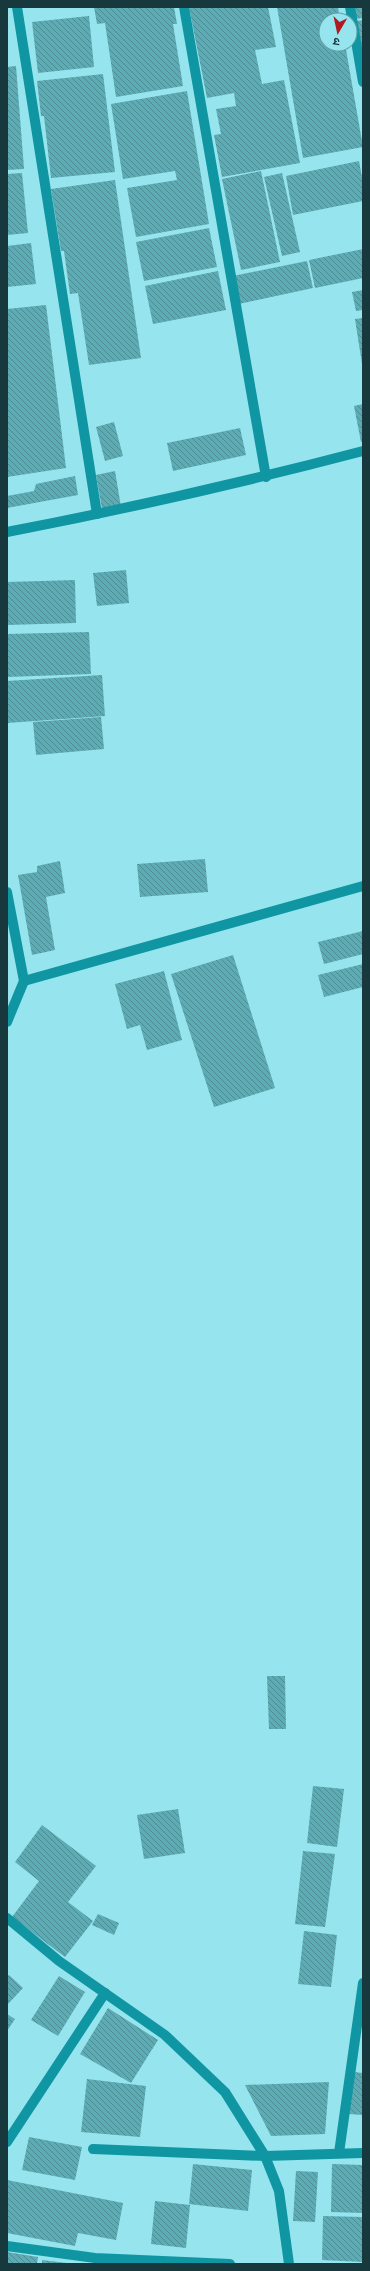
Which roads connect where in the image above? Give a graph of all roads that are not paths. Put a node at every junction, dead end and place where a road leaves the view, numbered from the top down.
1 (17, 7) edge
2 (184, 7) edge
3 (350, 7) edge
4 (363, 82) edge
5 (363, 452) edge
6 (266, 477) junction
7 (97, 514) junction
8 (7, 532) edge
9 (363, 886) edge
10 (7, 892) edge
11 (24, 981) junction
12 (7, 1022) edge
13 (7, 1918) edge
14 (363, 1983) edge
15 (105, 1993) junction
16 (7, 2142) edge
17 (93, 2149) dead end
18 (339, 2152) junction
19 (363, 2153) edge
20 (265, 2156) junction
21 (7, 2246) edge
22 (230, 2264) edge
23 (289, 2264) edge

1 - 7 street
2 - 6 street
3 - 4 street
5 - 6 street
6 - 7 street
7 - 8 street
9 - 11 street
10 - 11 street
11 - 12 street
13 - 15 street
14 - 18 street
15 - 16 street
15 - 20 street
17 - 20 street
18 - 19 street
18 - 20 street
20 - 23 street
21 - 22 street

